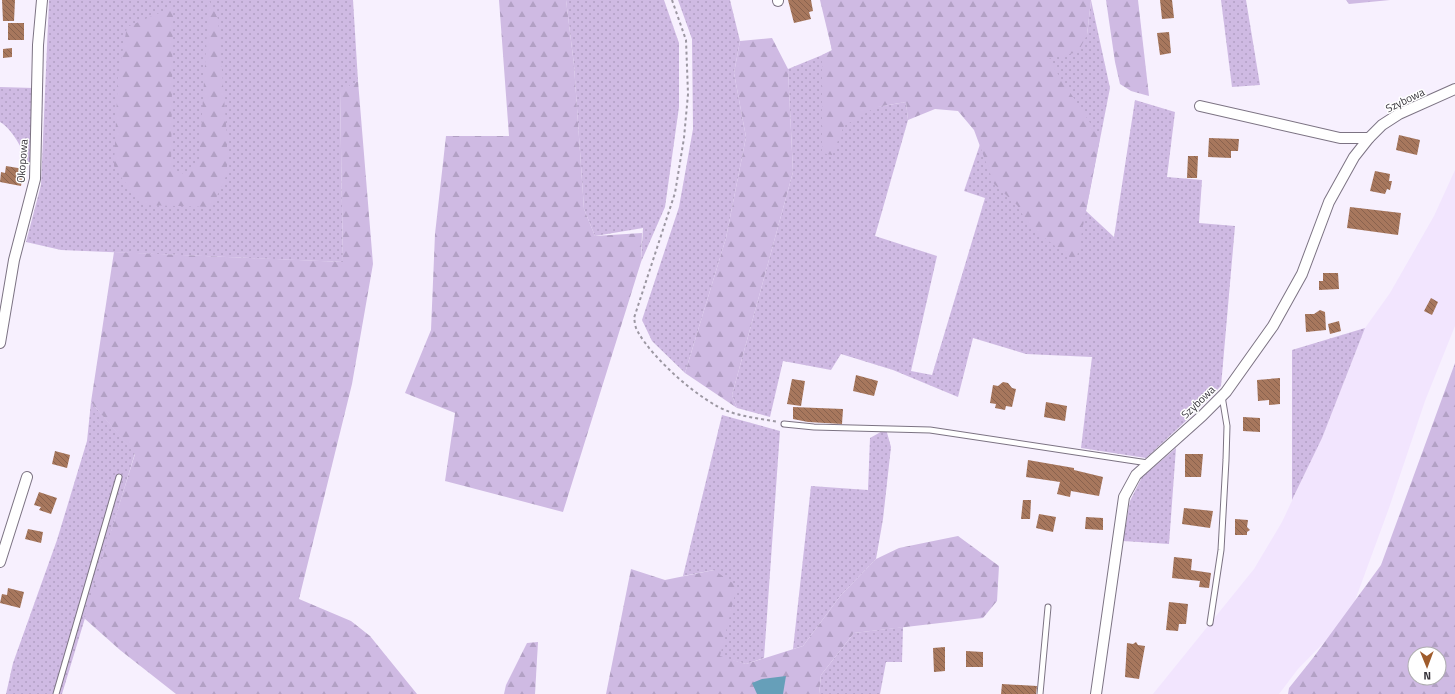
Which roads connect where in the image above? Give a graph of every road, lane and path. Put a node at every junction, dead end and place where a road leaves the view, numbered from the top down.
1 (42, 0) edge
2 (672, 0) edge
3 (1455, 89) edge
4 (1200, 106) dead end
5 (1369, 138) junction
6 (0, 343) edge
7 (1222, 395) junction
8 (784, 424) joint
9 (1148, 463) junction
10 (119, 476) dead end
11 (27, 477) dead end
12 (0, 562) edge
13 (1048, 607) dead end
14 (1210, 623) dead end
15 (56, 694) edge
16 (1040, 694) edge
17 (1096, 694) edge

1 - 6 street, Okopowa
2 - 8 path
3 - 5 street, Szybowa
4 - 5 street
5 - 7 street, Szybowa
7 - 9 street, Szybowa
7 - 14 lane
8 - 9 lane
9 - 17 street, Szybowa
10 - 15 lane
11 - 12 street
13 - 16 lane

